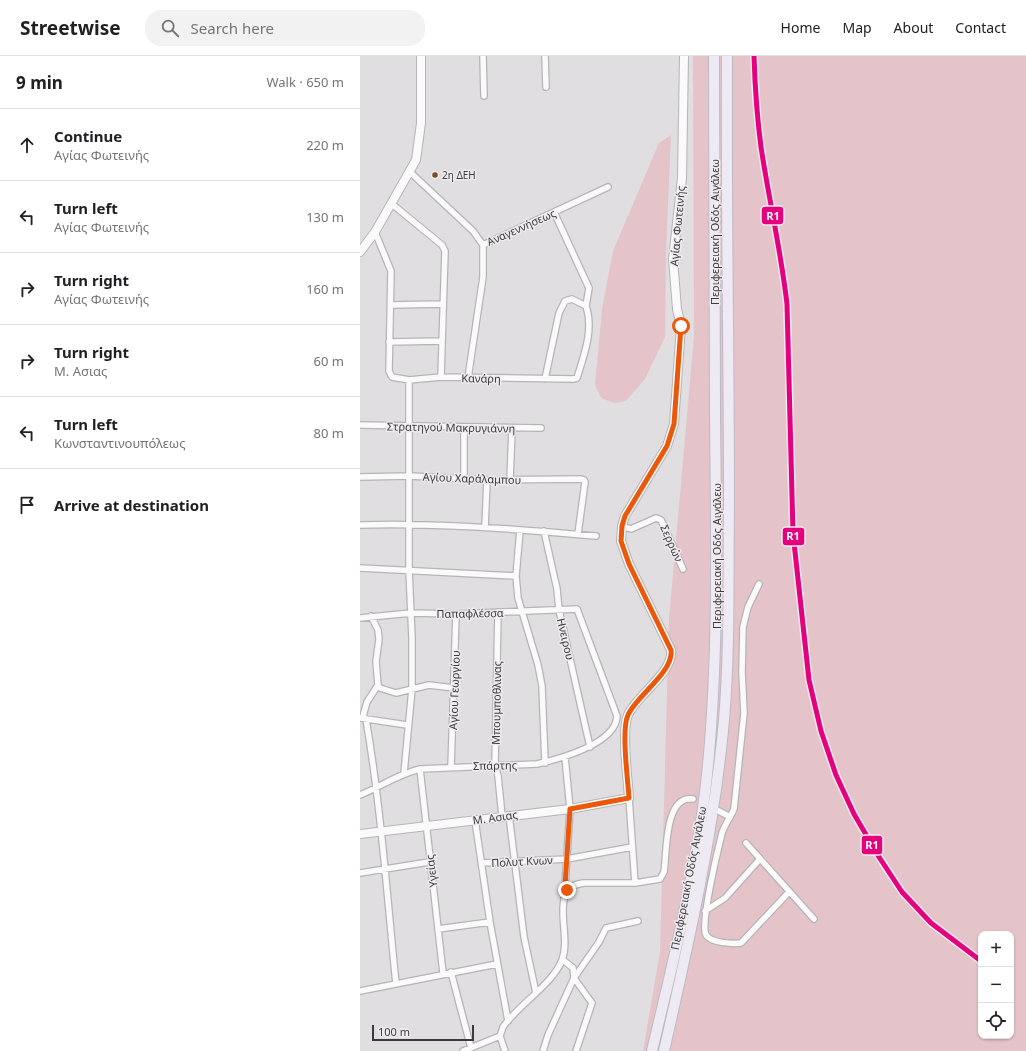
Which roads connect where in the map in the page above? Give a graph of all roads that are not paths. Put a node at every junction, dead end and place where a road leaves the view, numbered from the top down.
1 (422, 56) edge
2 (483, 56) edge
3 (545, 56) edge
4 (684, 56) edge
5 (714, 56) edge
6 (727, 56) edge
7 (546, 87) dead end
8 (484, 96) dead end
9 (410, 172) junction
10 (608, 187) dead end
11 (392, 204) junction
12 (554, 212) junction
13 (375, 232) junction
14 (483, 245) junction
15 (360, 252) edge
16 (391, 304) junction
17 (443, 304) junction
18 (586, 306) junction
19 (441, 341) junction
20 (390, 342) junction
21 (441, 378) junction
22 (468, 378) junction
23 (545, 379) junction
24 (408, 380) junction
25 (360, 425) edge
26 (409, 426) junction
27 (464, 427) junction
28 (512, 428) junction
29 (541, 428) dead end
30 (410, 476) junction
31 (360, 477) edge
32 (464, 478) junction
33 (487, 480) junction
34 (510, 480) junction
35 (409, 524) junction
36 (360, 525) edge
37 (622, 526) junction
38 (485, 527) junction
39 (520, 530) junction
40 (544, 531) junction
41 (578, 534) junction
42 (596, 536) dead end
43 (360, 568) edge
44 (683, 569) dead end
45 (409, 570) junction
46 (516, 576) junction
47 (759, 584) dead end
48 (559, 610) junction
49 (498, 612) junction
50 (521, 612) junction
51 (410, 613) junction
52 (456, 614) junction
53 (371, 616) junction
54 (360, 618) edge
55 (378, 685) junction
56 (454, 688) junction
57 (412, 689) junction
58 (617, 716) joint
59 (363, 719) edge
60 (407, 725) junction
61 (590, 747) junction
62 (565, 757) junction
63 (544, 763) junction
64 (495, 765) junction
65 (451, 767) junction
66 (420, 769) junction
67 (404, 773) junction
68 (376, 789) junction
69 (360, 795) edge
70 (629, 798) junction
71 (693, 799) dead end
72 (570, 809) junction
73 (719, 810) dead end
74 (506, 816) junction
75 (730, 817) junction
76 (475, 820) junction
77 (426, 826) junction
78 (380, 832) junction
79 (360, 834) edge
80 (746, 843) dead end
81 (632, 847) junction
82 (567, 859) junction
83 (760, 859) junction
84 (429, 862) junction
85 (515, 862) junction
86 (482, 863) junction
87 (384, 870) junction
88 (360, 873) edge
89 (635, 883) junction
90 (567, 890) junction
91 (789, 892) junction
92 (706, 911) junction
93 (814, 919) dead end
94 (638, 921) dead end
95 (490, 922) junction
96 (438, 929) junction
97 (562, 960) junction
98 (497, 964) junction
99 (451, 972) junction
100 (443, 973) junction
101 (574, 978) junction
102 (396, 984) junction
103 (360, 991) edge
104 (536, 993) junction
105 (508, 1021) junction
106 (500, 1036) junction
107 (471, 1048) junction
108 (463, 1051) edge
109 (505, 1051) edge
110 (544, 1051) edge
111 (576, 1051) edge
112 (652, 1051) edge
113 (664, 1051) edge

1 - 9 street
2 - 8 street
3 - 7 street
4 - 37 street, Αγίας Φωτεινής
5 - 112 highway, Περιφερειακή Οδός Αιγάλεω
6 - 113 highway, Περιφερειακή Οδός Αιγάλεω
9 - 11 street
9 - 14 street, Αναγεννήσεως
10 - 12 street, Αναγεννήσεως
11 - 13 street
11 - 17 street
12 - 14 street, Αναγεννήσεως
12 - 18 street
13 - 15 street
13 - 16 street
14 - 22 street
16 - 17 street
16 - 20 street
17 - 19 street
18 - 23 street
18 - 23 street, Κανάρη
19 - 20 street
19 - 21 street
20 - 24 street, Κανάρη
21 - 22 street, Κανάρη
21 - 24 street, Κανάρη
22 - 23 street, Κανάρη
24 - 26 street
25 - 26 street, Στρατηγού Μακρυγιάννη
26 - 27 street, Στρατηγού Μακρυγιάννη
26 - 30 street
27 - 28 street, Στρατηγού Μακρυγιάννη
27 - 32 street
28 - 29 street, Στρατηγού Μακρυγιάννη
28 - 34 street
30 - 31 street, Αγίου Χαράλαμπου
30 - 32 street, Αγίου Χαράλαμπου
30 - 35 street
32 - 33 street, Αγίου Χαράλαμπου
33 - 34 street, Αγίου Χαράλαμπου
33 - 38 street
34 - 41 street, Αγίου Χαράλαμπου
35 - 36 street
35 - 38 street
35 - 45 street
37 - 44 street, Σερρών
37 - 70 street, Αγίας Φωτεινής
38 - 39 street
39 - 40 street
39 - 46 street
40 - 41 street
40 - 48 street, Ηνειρου
41 - 42 street
43 - 45 street
45 - 46 street
45 - 51 street
46 - 50 street
47 - 75 street
48 - 50 street, Παπαφλέσσα
48 - 58 street, Παπαφλέσσα
48 - 61 street, Ηνειρου
49 - 50 street, Παπαφλέσσα
49 - 52 street, Παπαφλέσσα
49 - 64 street, Μπουμποθλινας
50 - 63 street
51 - 52 street, Παπαφλέσσα
51 - 53 street, Παπαφλέσσα
51 - 57 street
52 - 56 street, Αγίου Γεωργίου
53 - 54 street, Παπαφλέσσα
53 - 55 street
55 - 57 street
55 - 59 street
56 - 57 street
56 - 65 street, Αγίου Γεωργίου
57 - 60 street
58 - 61 street, Σπάρτης
59 - 60 street
59 - 68 street
60 - 67 street
61 - 62 street, Σπάρτης
62 - 63 street, Σπάρτης
62 - 72 street
63 - 64 street, Σπάρτης
64 - 65 street, Σπάρτης
64 - 74 street, Μπουμποθλινας
65 - 66 street, Σπάρτης
66 - 67 street, Σπάρτης
66 - 77 street, Υγείας
67 - 68 street, Σπάρτης
68 - 69 street, Σπάρτης
68 - 78 street
70 - 72 street, Μ. Ασιας
70 - 81 street, Αγίας Φωτεινής
71 - 89 street
72 - 74 street, Μ. Ασιας
72 - 82 street
73 - 75 street
74 - 76 street, Μ. Ασιας
74 - 85 street, Μπουμποθλινας
75 - 92 street
76 - 77 street, Μ. Ασιας
76 - 86 street
77 - 78 street, Μ. Ασιας
77 - 84 street, Υγείας
78 - 79 street, Μ. Ασιας
78 - 87 street
80 - 83 street
81 - 82 street, Πολυτ Κνων
81 - 89 street, Αγίας Φωτεινής
82 - 85 street, Πολυτ Κνων
82 - 90 street
83 - 91 street
83 - 92 street
84 - 87 street
84 - 96 street, Υγείας
85 - 86 street, Πολυτ Κνων
85 - 104 street, Μπουμποθλινας
86 - 95 street
87 - 88 street
87 - 102 street
89 - 90 street
90 - 97 street
91 - 92 street
91 - 93 street
94 - 101 street
95 - 96 street
95 - 98 street
96 - 100 street, Υγείας
97 - 101 street
97 - 104 street
98 - 99 street
98 - 105 street
99 - 100 street
99 - 107 street
100 - 102 street
101 - 110 street
101 - 111 street
102 - 103 street
104 - 105 street
105 - 106 street
106 - 107 street
106 - 109 street
107 - 108 street

